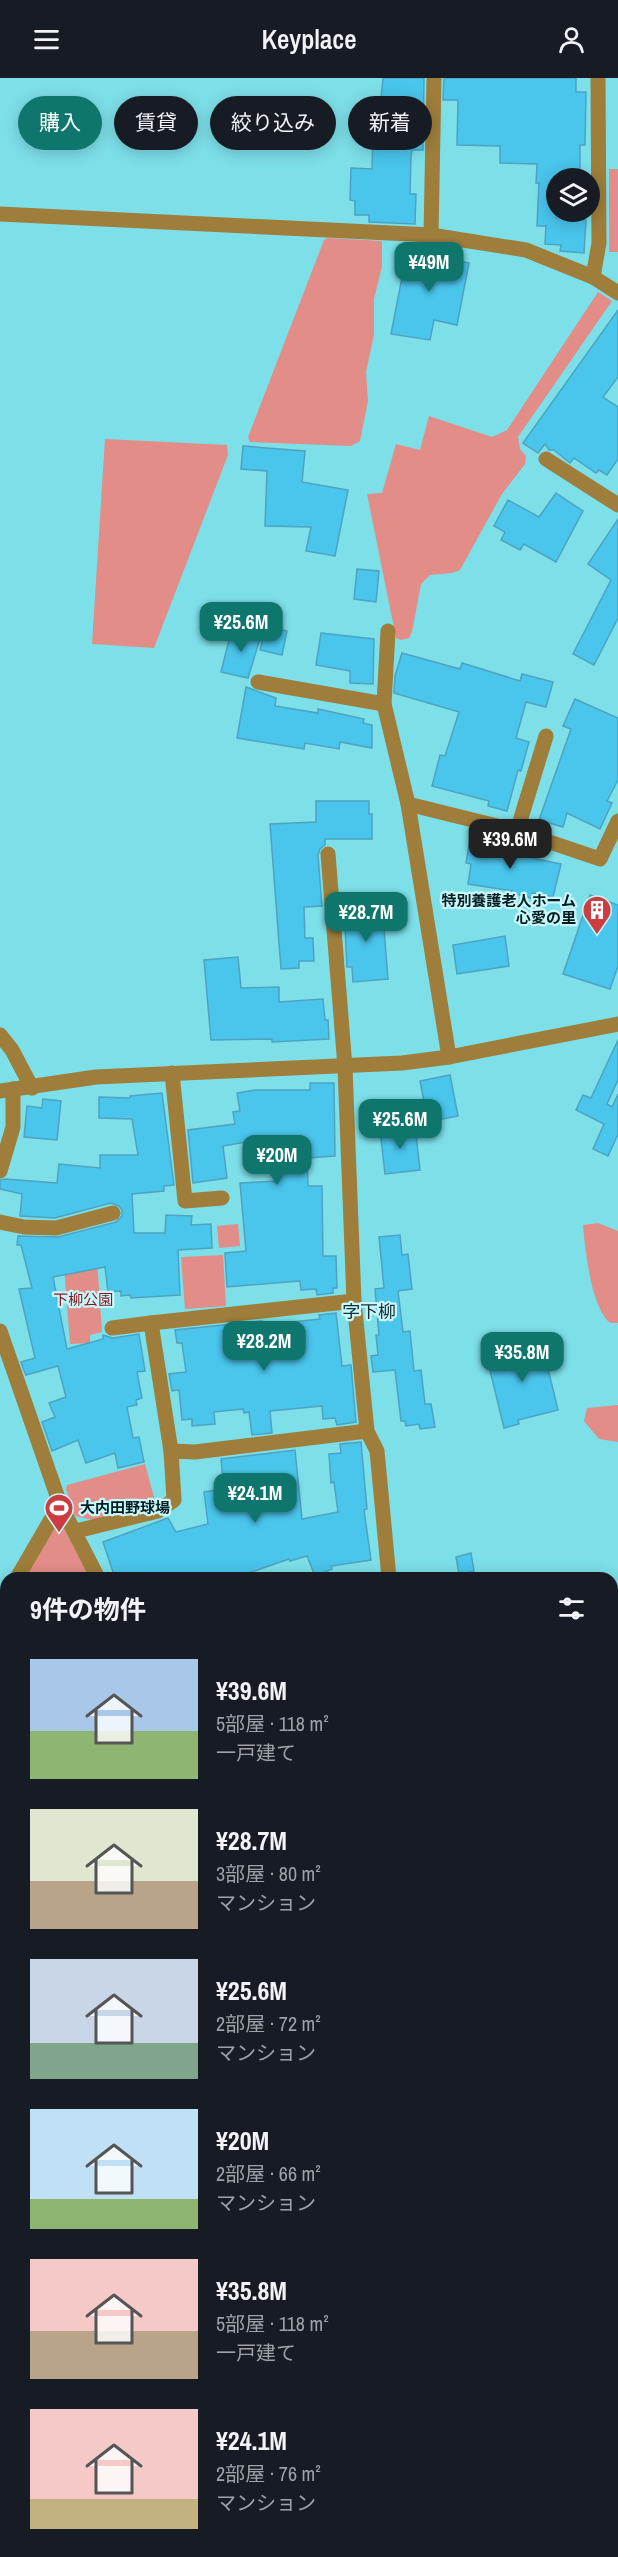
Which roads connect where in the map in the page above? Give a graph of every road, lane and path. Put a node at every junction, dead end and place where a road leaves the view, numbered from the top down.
1 (434, 78) edge
2 (598, 78) edge
3 (0, 214) edge
4 (431, 235) junction
5 (593, 277) junction
6 (618, 293) edge
7 (546, 459) dead end
8 (618, 505) edge
9 (388, 631) dead end
10 (258, 682) dead end
11 (384, 704) junction
12 (546, 736) dead end
13 (408, 804) junction
14 (618, 821) edge
15 (517, 831) junction
16 (327, 854) dead end
17 (618, 1024) edge
18 (0, 1035) edge
19 (6, 1049) edge
20 (449, 1056) junction
21 (345, 1066) junction
22 (172, 1073) junction
23 (32, 1088) junction
24 (7, 1090) edge
25 (0, 1171) edge
26 (222, 1198) dead end
27 (113, 1213) dead end
28 (0, 1221) edge
29 (354, 1301) junction
30 (151, 1323) junction
31 (112, 1328) dead end
32 (0, 1331) edge
33 (367, 1431) junction
34 (171, 1451) junction
35 (60, 1504) junction
36 (76, 1531) junction
37 (20, 1572) edge
38 (95, 1572) edge
39 (388, 1572) edge

1 - 4 street
2 - 5 street
3 - 4 street
4 - 5 street
5 - 6 street
7 - 8 street
9 - 11 street
10 - 11 street
11 - 13 street
12 - 15 street
13 - 15 street
13 - 20 street
14 - 15 street
16 - 21 street
17 - 20 street
18 - 19 street
19 - 23 street
20 - 21 street
21 - 22 street
21 - 29 street
22 - 23 street
22 - 26 street
23 - 24 street
24 - 25 street
27 - 28 street
29 - 30 street
29 - 33 street
30 - 31 street
30 - 34 street
32 - 35 street
33 - 34 street
33 - 39 street
34 - 36 street
35 - 36 street
35 - 37 street
36 - 38 street

